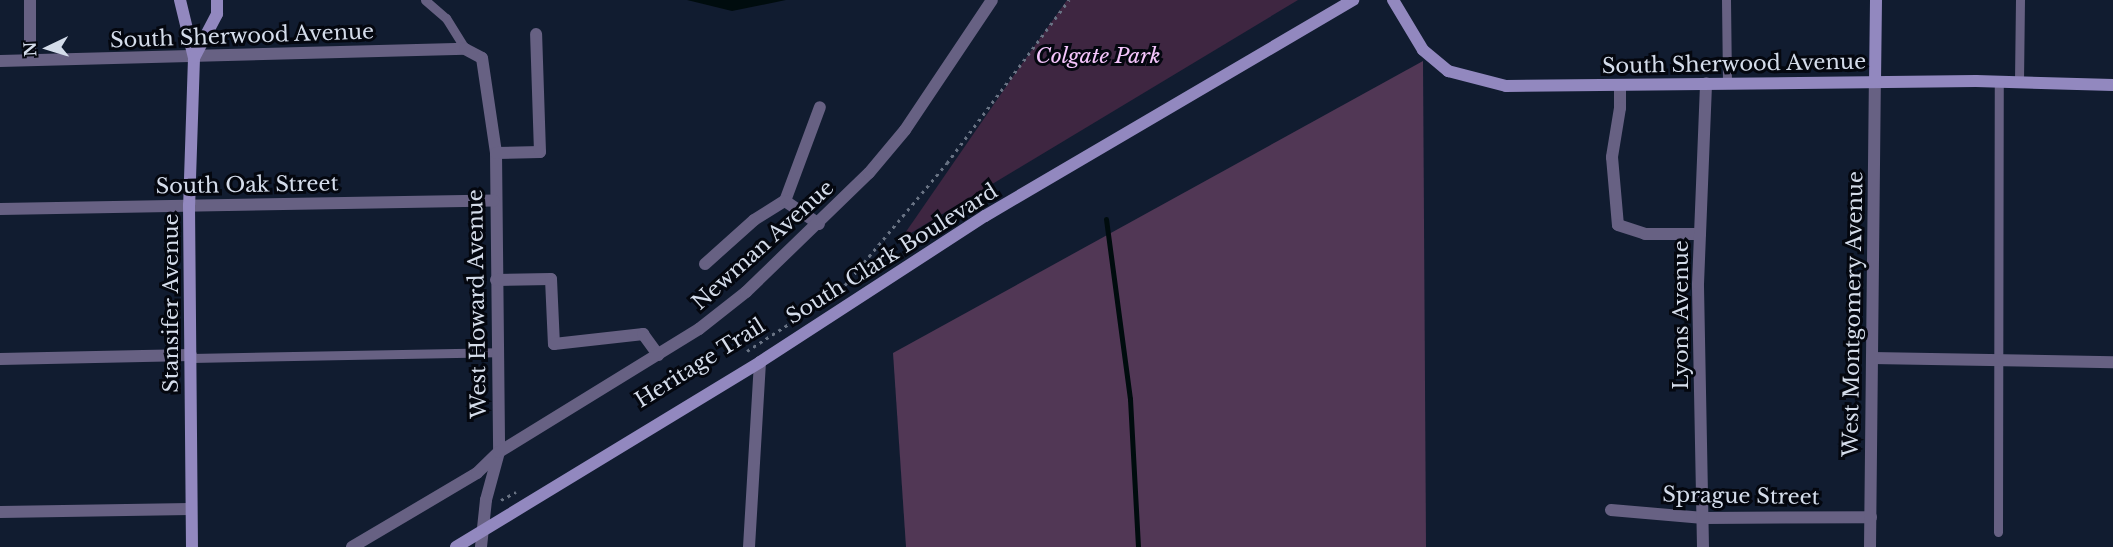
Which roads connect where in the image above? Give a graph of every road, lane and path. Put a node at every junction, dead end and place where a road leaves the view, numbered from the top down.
1 (30, 0) edge
2 (180, 0) edge
3 (217, 0) edge
4 (425, 0) edge
5 (992, 0) edge
6 (1070, 0) edge
7 (1353, 0) edge
8 (1393, 0) edge
9 (1726, 0) edge
10 (1876, 0) edge
11 (2020, 0) edge
12 (536, 34) dead end
13 (465, 49) junction
14 (194, 58) junction
15 (482, 58) joint
16 (30, 60) junction
17 (0, 61) edge
18 (2000, 81) junction
19 (2019, 81) junction
20 (1727, 82) junction
21 (1875, 82) junction
22 (1706, 83) junction
23 (2113, 85) edge
24 (1620, 86) junction
25 (820, 107) dead end
26 (496, 153) junction
27 (494, 200) junction
28 (785, 201) junction
29 (189, 205) junction
30 (0, 209) edge
31 (819, 224) junction
32 (1700, 234) junction
33 (705, 264) dead end
34 (496, 280) junction
35 (496, 352) junction
36 (658, 355) junction
37 (191, 356) junction
38 (741, 356) dead end
39 (1872, 358) junction
40 (0, 360) edge
41 (1999, 360) junction
42 (760, 362) junction
43 (2113, 362) edge
44 (499, 452) junction
45 (523, 488) dead end
46 (503, 499) dead end
47 (190, 509) junction
48 (1611, 510) dead end
49 (0, 512) edge
50 (1871, 517) junction
51 (1704, 518) junction
52 (481, 532) junction
53 (1998, 532) dead end
54 (192, 547) edge
55 (352, 547) edge
56 (456, 547) edge
57 (481, 547) edge
58 (749, 547) edge
59 (1703, 547) edge
60 (1870, 547) edge

1 - 16 street
2 - 14 street
3 - 14 street
4 - 13 lane
5 - 31 street, Newman Avenue
6 - 38 path, Heritage Trail
7 - 42 street, South Clark Boulevard
8 - 24 street, South Sherwood Avenue
9 - 20 lane
10 - 21 street
11 - 19 lane
12 - 26 street
13 - 14 street, South Sherwood Avenue
13 - 15 street, South Sherwood Avenue
14 - 16 street, South Sherwood Avenue
14 - 29 street, Stansifer Avenue
15 - 26 street, West Howard Avenue
16 - 17 street, South Sherwood Avenue
18 - 19 street, South Sherwood Avenue
18 - 21 street, South Sherwood Avenue
18 - 41 lane
19 - 23 street, South Sherwood Avenue
20 - 21 street, South Sherwood Avenue
20 - 22 street, South Sherwood Avenue
21 - 39 street, West Montgomery Avenue
22 - 24 street, South Sherwood Avenue
22 - 32 street, Lyons Avenue
24 - 32 street
25 - 28 street
26 - 27 street, West Howard Avenue
27 - 29 street, South Oak Street
27 - 34 street, West Howard Avenue
28 - 31 street
28 - 33 street
29 - 30 street, South Oak Street
29 - 37 street, Stansifer Avenue
31 - 36 street, Newman Avenue
32 - 51 street, Lyons Avenue
34 - 35 street, West Howard Avenue
34 - 36 street
35 - 37 lane
35 - 44 street, West Howard Avenue
36 - 44 street, Newman Avenue
37 - 40 street
37 - 47 street, Stansifer Avenue
39 - 41 street
39 - 50 street, West Montgomery Avenue
41 - 43 street
41 - 53 lane
42 - 52 street, South Clark Boulevard
42 - 58 street
44 - 52 street, West Howard Avenue
44 - 55 street
45 - 46 path
47 - 49 street
47 - 54 street, Stansifer Avenue
48 - 51 street, Sprague Street
50 - 51 street, Sprague Street
50 - 60 street, West Montgomery Avenue
51 - 59 street, Lyons Avenue
52 - 56 street, South Clark Boulevard
52 - 57 street, West Howard Avenue

